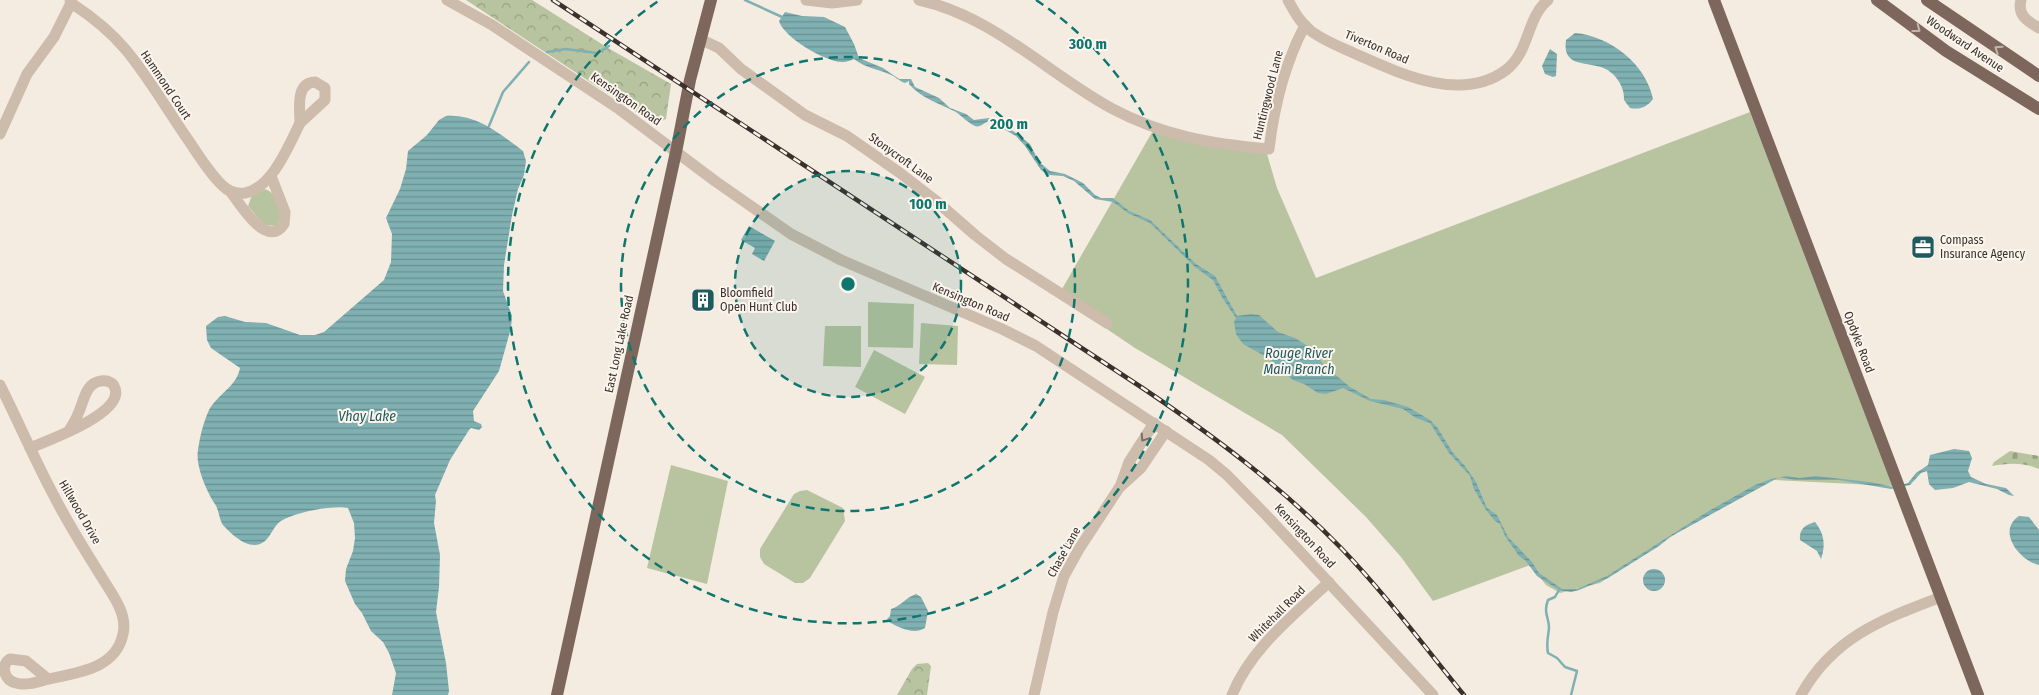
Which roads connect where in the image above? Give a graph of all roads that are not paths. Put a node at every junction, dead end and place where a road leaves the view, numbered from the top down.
1 (447, 0) edge
2 (711, 0) edge
3 (806, 0) edge
4 (857, 0) edge
5 (919, 0) edge
6 (1288, 0) edge
7 (1548, 0) edge
8 (1714, 0) edge
9 (1877, 0) edge
10 (1927, 0) edge
11 (2021, 0) edge
12 (71, 1) edge
13 (1304, 25) junction
14 (2039, 28) edge
15 (700, 39) junction
16 (2039, 76) edge
17 (2036, 105) edge
18 (300, 124) dead end
19 (0, 134) edge
20 (676, 152) junction
21 (271, 176) junction
22 (230, 191) junction
23 (1107, 323) dead end
24 (0, 385) edge
25 (1154, 423) junction
26 (69, 431) junction
27 (1166, 431) junction
28 (30, 448) junction
29 (1120, 488) junction
30 (1329, 582) junction
31 (1941, 597) junction
32 (48, 679) dead end
33 (557, 695) edge
34 (1034, 695) edge
35 (1232, 695) edge
36 (1433, 695) edge
37 (1801, 695) edge
38 (1978, 695) edge

1 - 20 street, Kensington Road
2 - 15 main road, East Long Lake Road
3 - 4 street
5 - 13 street, Huntingwood Lane
6 - 13 street, Tiverton Road
7 - 13 street, Tiverton Road
8 - 31 main road, Opdyke Road
9 -> 17 main road, Woodward Avenue
16 -> 10 main road, Woodward Avenue
11 - 14 street
12 - 19 street
12 - 22 street, Hammond Court
15 - 20 main road, East Long Lake Road
15 - 23 street, Stonycroft Lane
18 - 21 street
20 - 25 street, Kensington Road
20 - 33 main road, East Long Lake Road
21 - 22 street
21 - 22 street, Hammond Court
24 - 28 street, Hillwood Drive
25 - 27 street, Kensington Road
25 -> 29 street, Chase Lane
26 - 26 street
26 - 28 street
27 - 29 street, Chase Lane
27 - 30 street, Kensington Road
28 - 32 street, Hillwood Drive
29 - 34 street, Chase Lane
30 - 35 street, Whitehall Road
30 - 36 street, Kensington Road
31 - 37 street
31 - 38 main road, Opdyke Road

